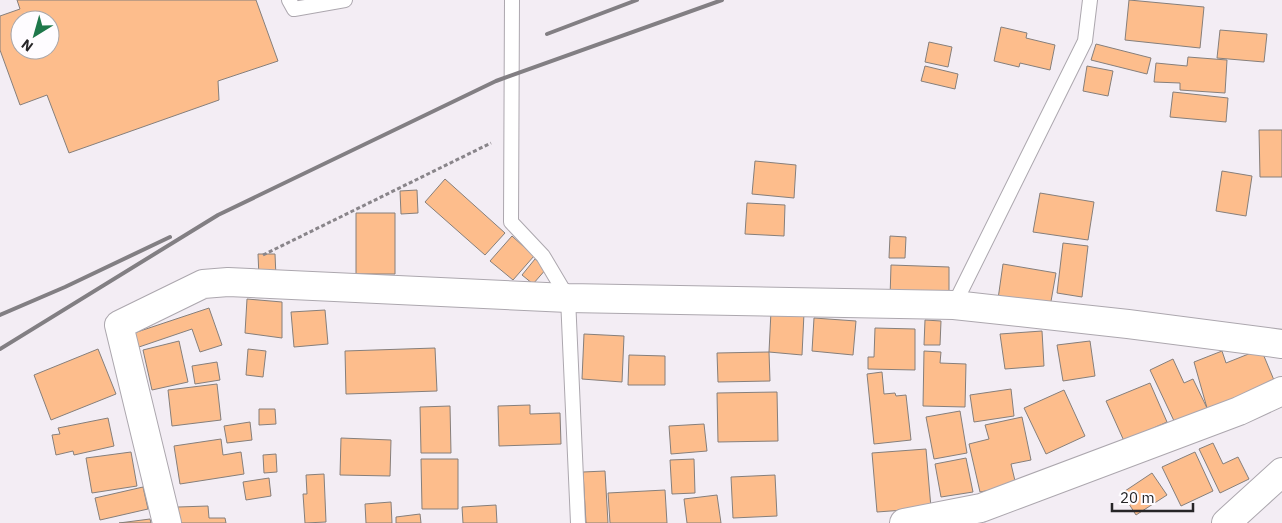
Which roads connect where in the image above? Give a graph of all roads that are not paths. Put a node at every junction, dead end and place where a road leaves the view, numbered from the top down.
1 (289, 0) edge
2 (346, 0) edge
3 (512, 0) edge
4 (1090, 0) edge
5 (568, 298) junction
6 (954, 305) junction
7 (1282, 344) edge
8 (1282, 391) edge
9 (1282, 472) edge
10 (166, 523) edge
11 (578, 523) edge
12 (904, 523) edge
13 (1226, 523) edge

1 - 2 lane
3 - 5 lane
4 - 6 lane
5 - 6 street
5 - 10 street
5 - 11 lane
6 - 7 street
8 - 12 street
9 - 13 street

